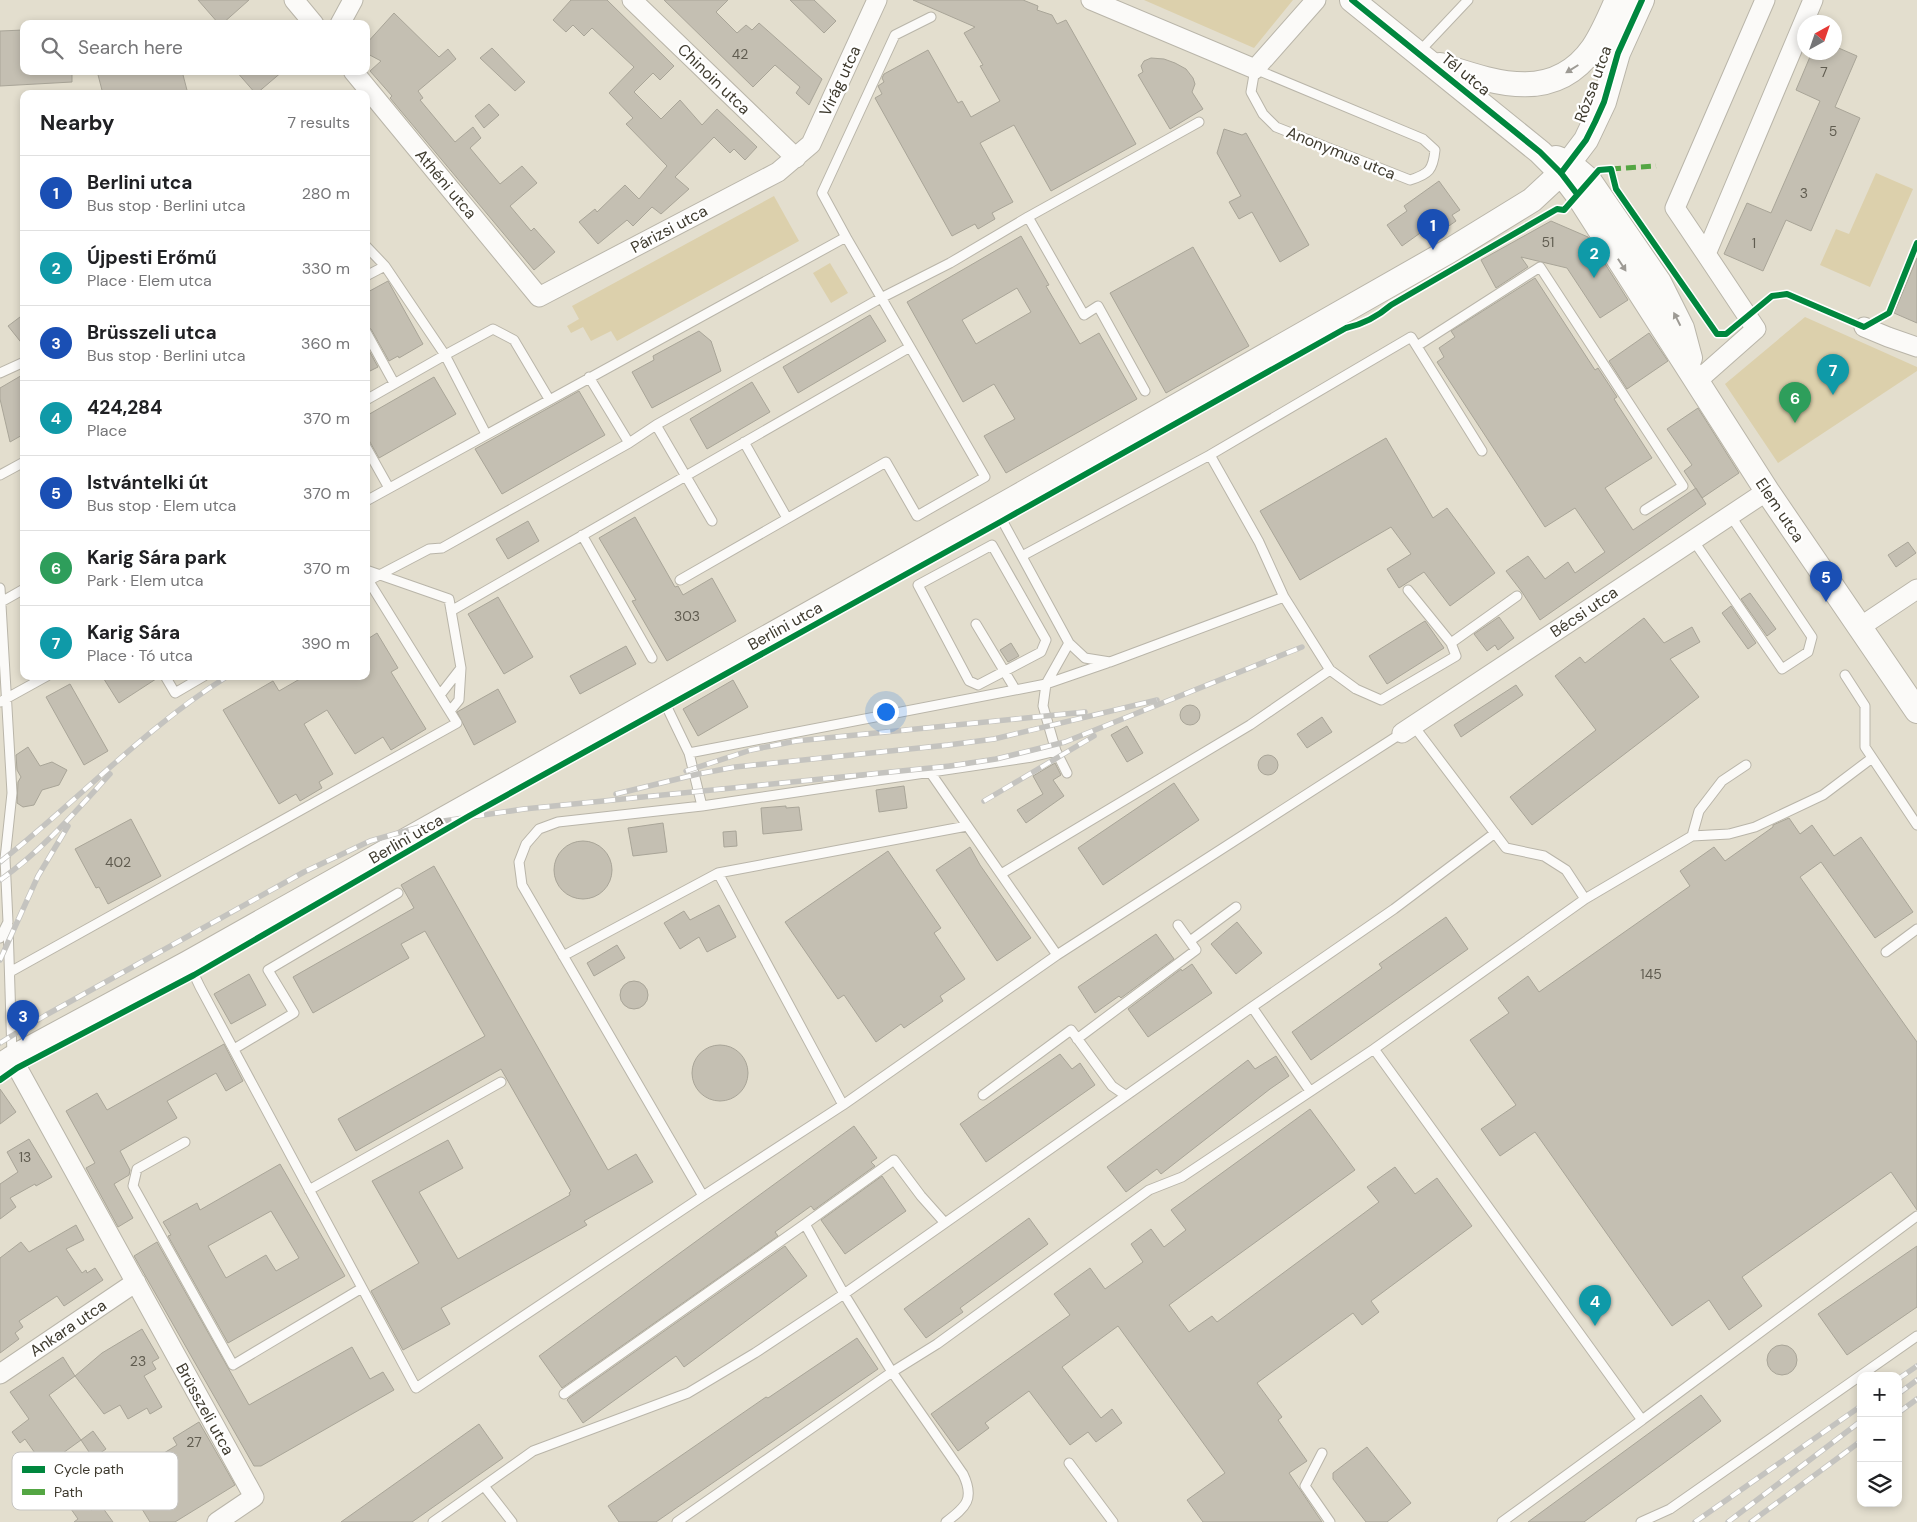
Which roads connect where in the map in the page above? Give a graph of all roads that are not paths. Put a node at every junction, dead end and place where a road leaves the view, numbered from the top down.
1 (294, 0) edge
2 (352, 0) edge
3 (632, 0) edge
4 (877, 0) edge
5 (1091, 0) edge
6 (1316, 0) edge
7 (1352, 0) edge
8 (1468, 0) edge
9 (1617, 0) edge
10 (1622, 0) edge
11 (1642, 0) edge
12 (1765, 0) edge
13 (1813, 0) edge
14 (932, 17) dead end
15 (311, 20) edge
16 (342, 20) edge
17 (1618, 53) junction
18 (1423, 57) junction
19 (1255, 69) junction
20 (356, 75) edge
21 (369, 90) edge
22 (370, 92) edge
23 (1199, 122) dead end
24 (796, 158) junction
25 (1565, 168) junction
26 (1028, 217) junction
27 (846, 236) junction
28 (370, 250) edge
29 (1706, 254) junction
30 (385, 266) junction
31 (370, 274) edge
32 (539, 296) joint
33 (881, 298) junction
34 (1864, 327) dead end
35 (370, 339) edge
36 (1417, 346) junction
37 (1917, 346) edge
38 (910, 347) junction
39 (445, 355) junction
40 (20, 364) edge
41 (0, 373) edge
42 (589, 377) junction
43 (1696, 382) junction
44 (394, 384) junction
45 (1145, 391) dead end
46 (370, 398) edge
47 (549, 398) junction
48 (656, 425) junction
49 (486, 434) junction
50 (744, 442) junction
51 (629, 443) junction
52 (1482, 451) dead end
53 (370, 454) edge
54 (1210, 456) junction
55 (20, 464) edge
56 (0, 475) edge
57 (686, 476) junction
58 (390, 488) junction
59 (1767, 491) junction
60 (370, 499) edge
61 (996, 509) junction
62 (1645, 510) dead end
63 (1730, 515) junction
64 (787, 518) junction
65 (712, 521) dead end
66 (582, 535) junction
67 (1693, 540) junction
68 (1022, 556) junction
69 (370, 571) edge
70 (380, 575) junction
71 (370, 580) edge
72 (680, 580) dead end
73 (370, 586) edge
74 (0, 588) edge
75 (1917, 589) edge
76 (1408, 590) dead end
77 (20, 591) edge
78 (1517, 596) dead end
79 (1284, 597) junction
80 (1, 602) edge
81 (451, 611) junction
82 (976, 624) dead end
83 (1860, 627) junction
84 (1069, 643) junction
85 (1451, 643) junction
86 (652, 658) dead end
87 (1110, 662) junction
88 (462, 668) junction
89 (1330, 670) junction
90 (1004, 671) junction
91 (1845, 675) dead end
92 (40, 680) edge
93 (167, 680) edge
94 (197, 680) edge
95 (1046, 684) junction
96 (1015, 689) junction
97 (440, 695) junction
98 (662, 695) junction
99 (3, 700) edge
100 (450, 711) junction
101 (1917, 711) edge
102 (1407, 729) junction
103 (1056, 751) junction
104 (688, 753) junction
105 (1872, 758) junction
106 (1746, 765) dead end
107 (930, 772) junction
108 (1067, 773) dead end
109 (702, 806) junction
110 (1917, 824) edge
111 (967, 826) junction
112 (1495, 834) junction
113 (1692, 836) junction
114 (718, 873) junction
115 (1001, 874) junction
116 (398, 893) dead end
117 (1585, 899) junction
118 (1236, 907) dead end
119 (8, 922) junction
120 (1178, 925) dead end
121 (1917, 929) edge
122 (0, 938) edge
123 (1190, 941) junction
124 (1886, 952) dead end
125 (1057, 955) junction
126 (563, 956) junction
127 (188, 962) junction
128 (10, 972) junction
129 (1252, 1007) junction
130 (1077, 1039) junction
131 (234, 1049) junction
132 (1374, 1049) junction
133 (6, 1062) edge
134 (500, 1082) dead end
135 (1310, 1091) junction
136 (983, 1095) dead end
137 (1125, 1095) junction
138 (843, 1105) junction
139 (185, 1142) dead end
140 (309, 1190) junction
141 (704, 1196) junction
142 (1917, 1216) edge
143 (946, 1223) junction
144 (805, 1224) junction
145 (136, 1282) junction
146 (362, 1288) junction
147 (844, 1294) junction
148 (1917, 1336) edge
149 (892, 1372) junction
150 (0, 1374) edge
151 (564, 1394) dead end
152 (1642, 1420) junction
153 (1322, 1453) dead end
154 (1068, 1463) dead end
155 (484, 1486) junction
156 (217, 1522) edge
157 (433, 1522) edge
158 (512, 1522) edge
159 (677, 1522) edge
160 (946, 1522) edge
161 (1113, 1522) edge
162 (1330, 1522) edge
163 (1502, 1522) edge
164 (1641, 1522) edge

1 - 15 street
2 - 16 street
3 - 24 street, Chinoin utca
4 - 24 street, Virág utca
5 - 19 street, Anonymus utca
6 - 19 street
7 - 18 street, Tél utca
8 - 18 lane
9 -> 18 street
10 - 17 street, Rózsa utca
11 - 17 street, Rózsa utca
12 - 29 street
13 - 29 street
14 - 27 lane
17 - 25 street, Rózsa utca
18 - 25 street, Tél utca
19 - 19 lane, Anonymus utca
20 - 21 street, Athéni utca
22 - 32 street, Athéni utca
23 - 26 lane
24 - 32 street, Párizsi utca
25 - 43 street, Elem utca
25 - 61 street, Berlini utca
26 - 33 lane
26 - 45 lane
27 - 33 lane
27 - 42 lane
28 - 30 lane
29 - 43 street
30 - 31 lane
30 - 39 lane
33 - 38 lane
33 - 48 lane
34 - 37 street
35 - 44 lane
36 - 52 lane
36 - 54 lane
36 - 62 lane
38 - 50 lane
38 - 64 lane
39 - 44 lane
39 - 47 lane
39 - 49 lane
40 - 41 lane
42 - 47 lane
42 - 51 lane
43 - 59 street, Elem utca
44 - 46 lane
47 - 49 lane
48 - 51 lane
48 - 57 lane
49 - 58 lane
50 - 57 lane
50 - 64 lane
51 - 70 lane
53 - 58 lane
54 - 68 lane
54 - 79 lane
55 - 56 lane
57 - 65 lane
57 - 66 lane
58 - 60 lane
59 - 63 street, Bécsi utca
59 - 83 street, Elem utca
61 - 68 lane
61 - 98 street, Berlini utca
63 - 67 street, Bécsi utca
63 - 67 lane
64 - 72 lane
66 - 81 lane
66 - 86 lane
67 - 102 street, Bécsi utca
68 - 84 lane
69 - 70 lane
70 - 71 lane
70 - 81 lane
73 - 97 lane
74 - 80 lane
75 - 83 street
76 - 85 lane
77 - 80 lane
78 - 85 lane
79 - 87 lane
79 - 89 lane
80 - 99 lane
81 - 88 lane
82 - 90 lane
83 - 101 street, Elem utca
84 - 87 lane
84 - 95 lane
85 - 89 lane
87 - 95 lane
88 - 97 lane
88 - 100 lane
89 - 115 lane
90 - 90 lane
90 - 96 lane
91 - 105 lane
92 - 99 lane
93 - 94 lane
95 - 96 lane
95 - 103 lane
96 - 104 lane
97 - 100 lane
98 - 104 lane
98 - 127 street, Berlini utca
99 - 119 lane
100 - 128 lane
102 - 112 lane
102 - 125 lane
103 - 107 lane
103 - 108 lane
104 - 109 lane
105 - 110 lane
105 - 113 lane
106 - 113 lane
107 - 109 lane
107 - 111 lane
109 - 126 lane
111 - 114 lane
111 - 115 lane
112 - 117 lane
112 - 129 lane
113 - 117 lane
114 - 126 lane
114 - 138 lane
115 - 125 lane
116 - 131 lane
117 - 132 lane
118 - 123 lane
119 - 122 lane
119 - 128 lane
120 - 123 lane
121 - 124 lane
123 - 130 lane
125 - 138 lane
126 - 141 lane
127 - 131 lane
127 - 133 street, Berlini utca
128 - 133 lane
129 - 135 lane
129 - 137 lane
130 - 136 lane
130 - 137 lane
131 - 140 lane
132 - 135 lane
132 - 152 lane
133 - 145 street, Brüsszeli utca
134 - 140 lane
135 - 149 lane
137 - 143 lane
138 - 141 lane
139 - 146 lane
140 - 146 lane
141 - 146 lane
142 - 152 lane
143 - 144 lane
143 - 147 lane
144 - 147 lane
144 - 151 lane
145 - 150 street, Ankara utca
145 - 156 street, Brüsszeli utca
147 - 149 lane
147 - 155 lane
148 - 164 lane
149 - 159 lane
149 - 160 lane
152 - 163 lane
153 - 162 lane
154 - 161 lane
155 - 157 lane
155 - 158 lane

